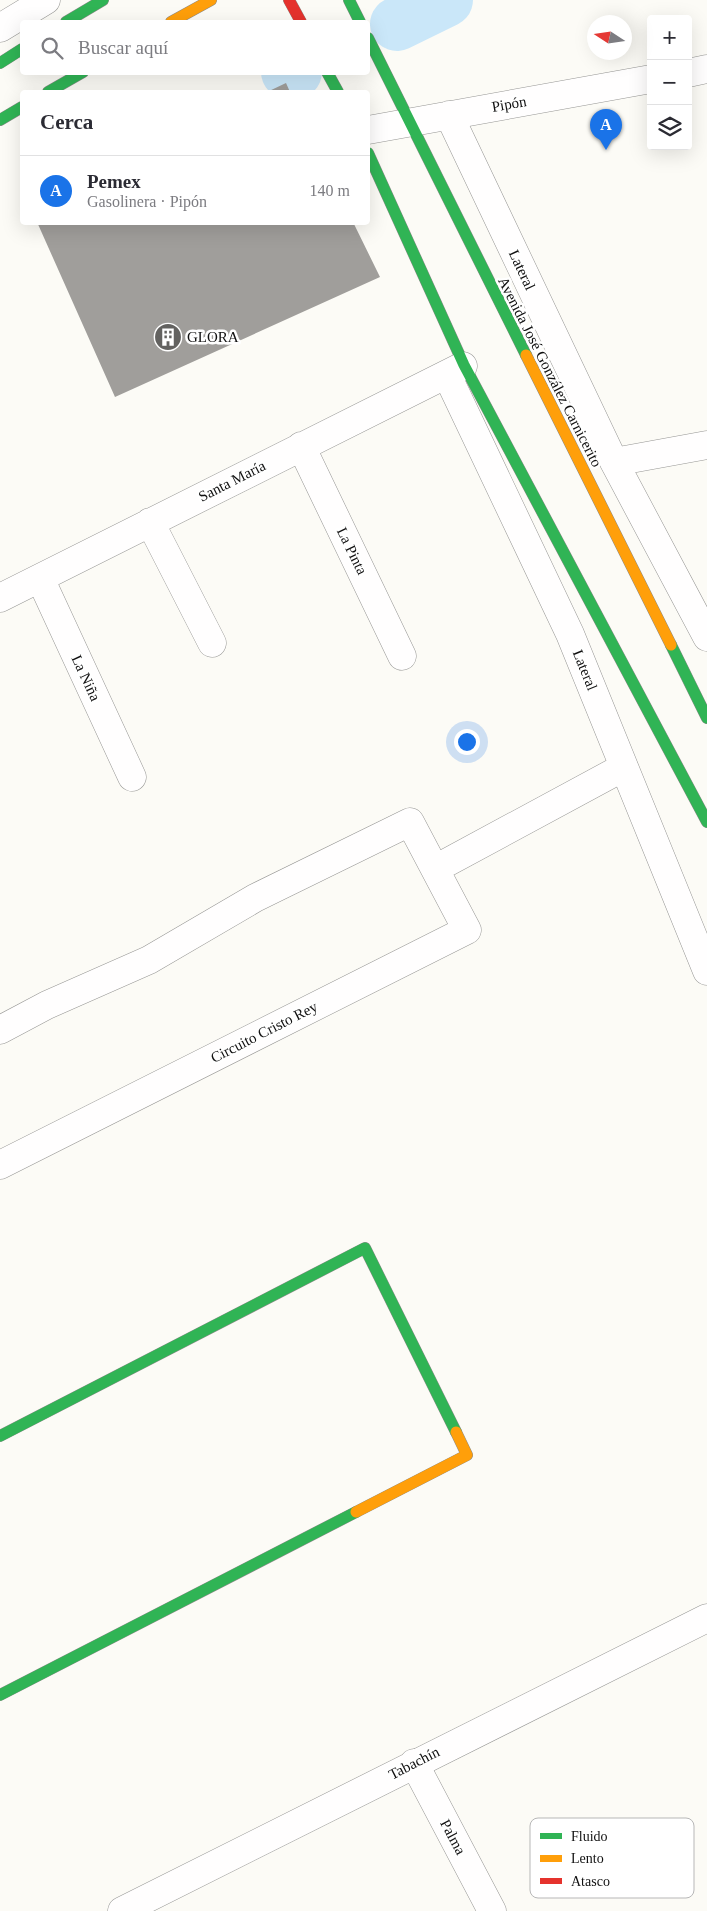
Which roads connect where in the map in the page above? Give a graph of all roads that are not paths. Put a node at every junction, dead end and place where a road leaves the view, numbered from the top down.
1 (46, 0) edge
2 (103, 0) edge
3 (211, 0) edge
4 (289, 0) edge
5 (349, 0) edge
6 (69, 20) edge
7 (175, 20) edge
8 (300, 20) edge
9 (359, 20) edge
10 (0, 28) edge
11 (370, 42) edge
12 (20, 50) edge
13 (0, 63) edge
14 (707, 70) edge
15 (692, 72) edge
16 (78, 75) edge
17 (329, 75) edge
18 (647, 80) edge
19 (52, 90) edge
20 (337, 90) edge
21 (20, 108) edge
22 (449, 115) junction
23 (0, 120) edge
24 (409, 123) junction
25 (370, 130) edge
26 (370, 158) edge
27 (456, 370) junction
28 (707, 445) edge
29 (301, 446) junction
30 (614, 462) junction
31 (150, 522) junction
32 (40, 578) junction
33 (0, 598) edge
34 (707, 637) edge
35 (212, 643) dead end
36 (402, 656) dead end
37 (707, 718) edge
38 (624, 767) junction
39 (132, 777) dead end
40 (707, 822) edge
41 (435, 869) junction
42 (707, 972) edge
43 (0, 1030) edge
44 (0, 1165) edge
45 (0, 1436) edge
46 (707, 1618) edge
47 (0, 1695) edge
48 (414, 1763) junction
49 (122, 1911) edge
50 (492, 1911) edge

1 - 10 street
2 - 6 street
3 - 7 street
4 - 8 street
5 - 9 street
11 - 24 street, Avenida José González Carnicerito
12 - 13 street
14 - 15 street
16 - 19 street
17 - 20 street
18 - 22 street, Pipón
21 - 23 street
22 - 24 street, Pipón
22 - 30 street, Lateral
24 - 25 street, Pipón
24 - 37 street, Avenida José González Carnicerito
26 - 27 street
27 - 29 street, Santa María
27 - 38 street, Lateral
27 - 40 street
28 - 30 street
29 - 31 street, Santa María
29 - 36 street, La Pinta
30 - 34 street, Lateral
31 - 32 street, Santa María
31 - 35 street
32 - 33 street, Santa María
32 - 39 street, La Niña
38 - 41 street
38 - 42 street, Lateral
41 - 43 street, Circuito Cristo Rey
41 - 44 street, Circuito Cristo Rey
45 - 47 street
46 - 48 street, Tabachín
48 - 49 street, Tabachín
48 - 50 street, Palma

